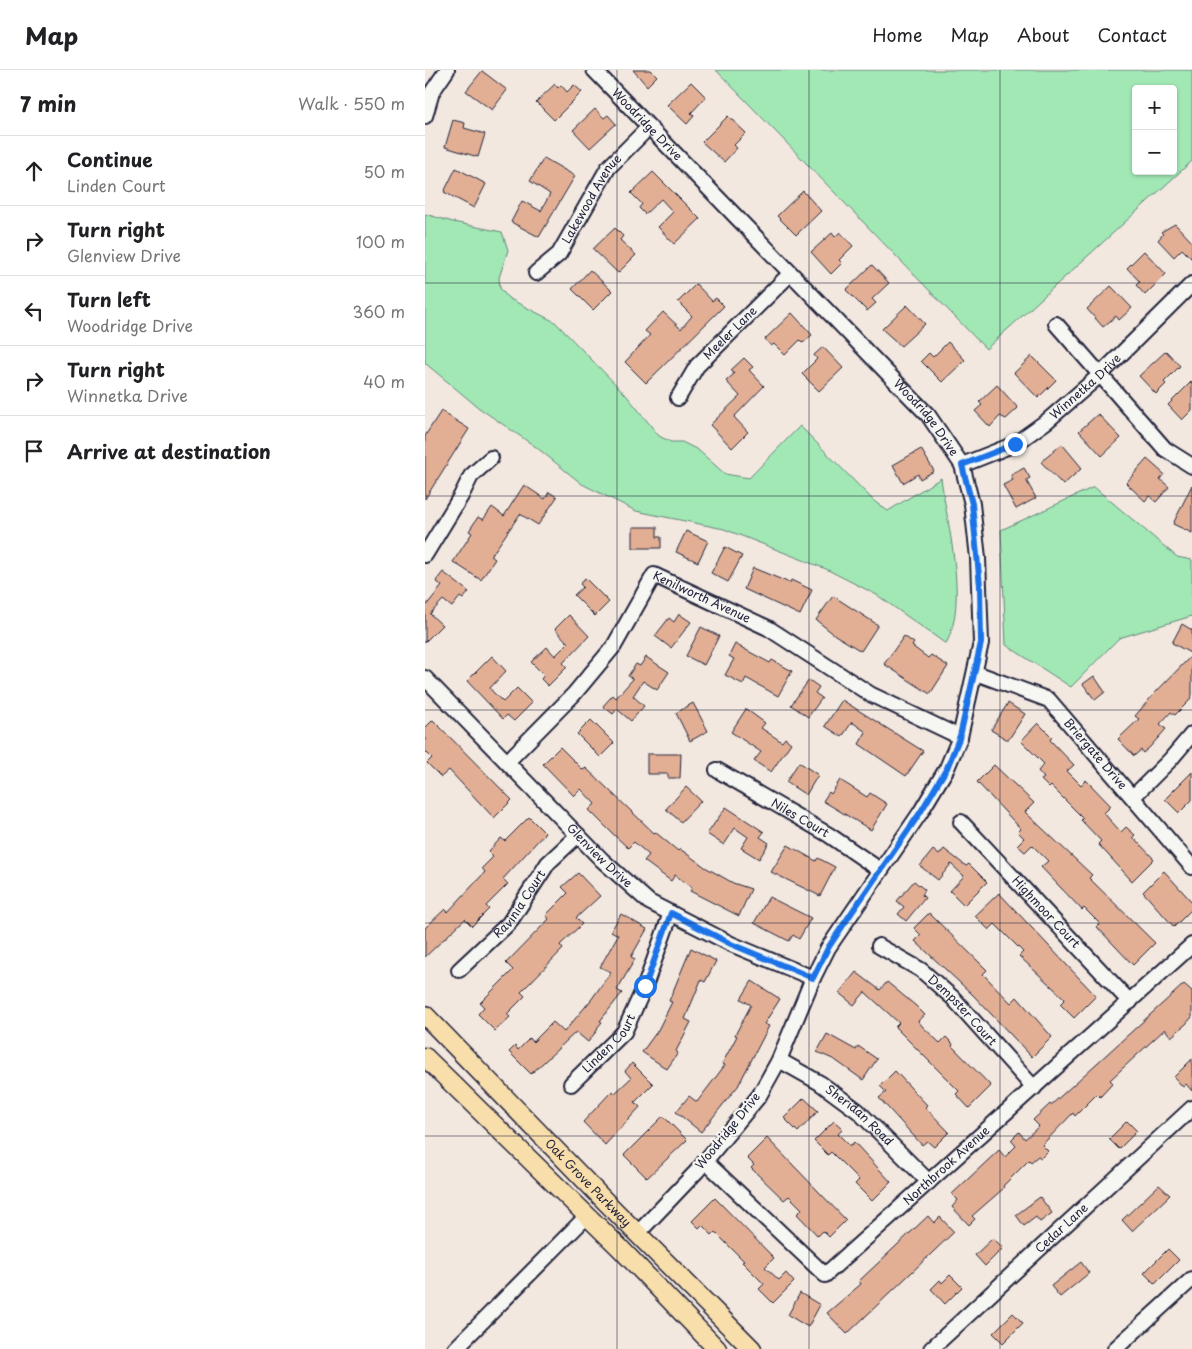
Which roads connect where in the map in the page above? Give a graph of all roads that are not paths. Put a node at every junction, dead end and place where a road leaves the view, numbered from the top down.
1 (447, 70) edge
2 (595, 70) edge
3 (425, 116) edge
4 (649, 127) junction
5 (536, 273) dead end
6 (789, 274) junction
7 (1192, 284) edge
8 (1056, 324) dead end
9 (1100, 375) junction
10 (678, 398) dead end
11 (491, 458) dead end
12 (962, 465) junction
13 (1192, 466) edge
14 (425, 555) edge
15 (976, 673) junction
16 (425, 678) edge
17 (1192, 734) edge
18 (960, 736) junction
19 (507, 762) junction
20 (717, 770) dead end
21 (1133, 797) junction
22 (961, 822) dead end
23 (578, 835) junction
24 (1192, 867) edge
25 (880, 870) junction
26 (671, 913) junction
27 (879, 946) dead end
28 (1192, 946) edge
29 (459, 970) dead end
30 (813, 978) junction
31 (1130, 1002) junction
32 (425, 1015) edge
33 (425, 1057) edge
34 (779, 1060) junction
35 (571, 1084) dead end
36 (1034, 1088) junction
37 (1192, 1108) edge
38 (705, 1161) junction
39 (929, 1182) junction
40 (587, 1216) junction
41 (637, 1232) junction
42 (620, 1248) junction
43 (1192, 1279) edge
44 (455, 1349) edge
45 (717, 1349) edge
46 (752, 1349) edge
47 (931, 1349) edge
48 (1115, 1349) edge

1 - 3 street
2 - 4 street, Woodridge Drive
4 - 5 street, Lakewood Avenue
4 - 6 street, Woodridge Drive
6 - 10 street, Meeler Lane
6 - 12 street, Woodridge Drive
7 - 9 street, Winnetka Drive
8 - 9 street
9 - 12 street, Winnetka Drive
9 - 13 street
11 - 14 street
12 - 15 street, Woodridge Drive
15 - 18 street, Woodridge Drive
15 - 21 street, Briergate Drive
16 - 19 street, Glenview Drive
17 - 21 street
18 - 19 street, Kenilworth Avenue
18 - 25 street, Woodridge Drive
19 - 23 street, Glenview Drive
20 - 25 street, Niles Court
21 - 24 street, Briergate Drive
22 - 31 street, Highmoor Court
23 - 26 street, Glenview Drive
23 - 29 street, Ravinia Court
25 - 30 street, Woodridge Drive
26 - 30 street, Glenview Drive
26 - 35 street, Linden Court
27 - 36 street, Dempster Court
28 - 31 street, Northbrook Avenue
30 - 34 street, Woodridge Drive
31 - 36 street, Northbrook Avenue
32 - 41 main road, Oak Grove Parkway
33 - 40 main road, Oak Grove Parkway
34 - 38 street, Woodridge Drive
34 - 39 street, Sheridan Road
36 - 39 street, Northbrook Avenue
37 - 47 street, Cedar Lane
38 - 39 street, Northbrook Avenue
38 - 41 street, Woodridge Drive
40 - 42 main road, Oak Grove Parkway
40 - 44 street
41 - 42 main road
41 - 46 main road, Oak Grove Parkway
42 - 45 main road, Oak Grove Parkway
43 - 48 street

